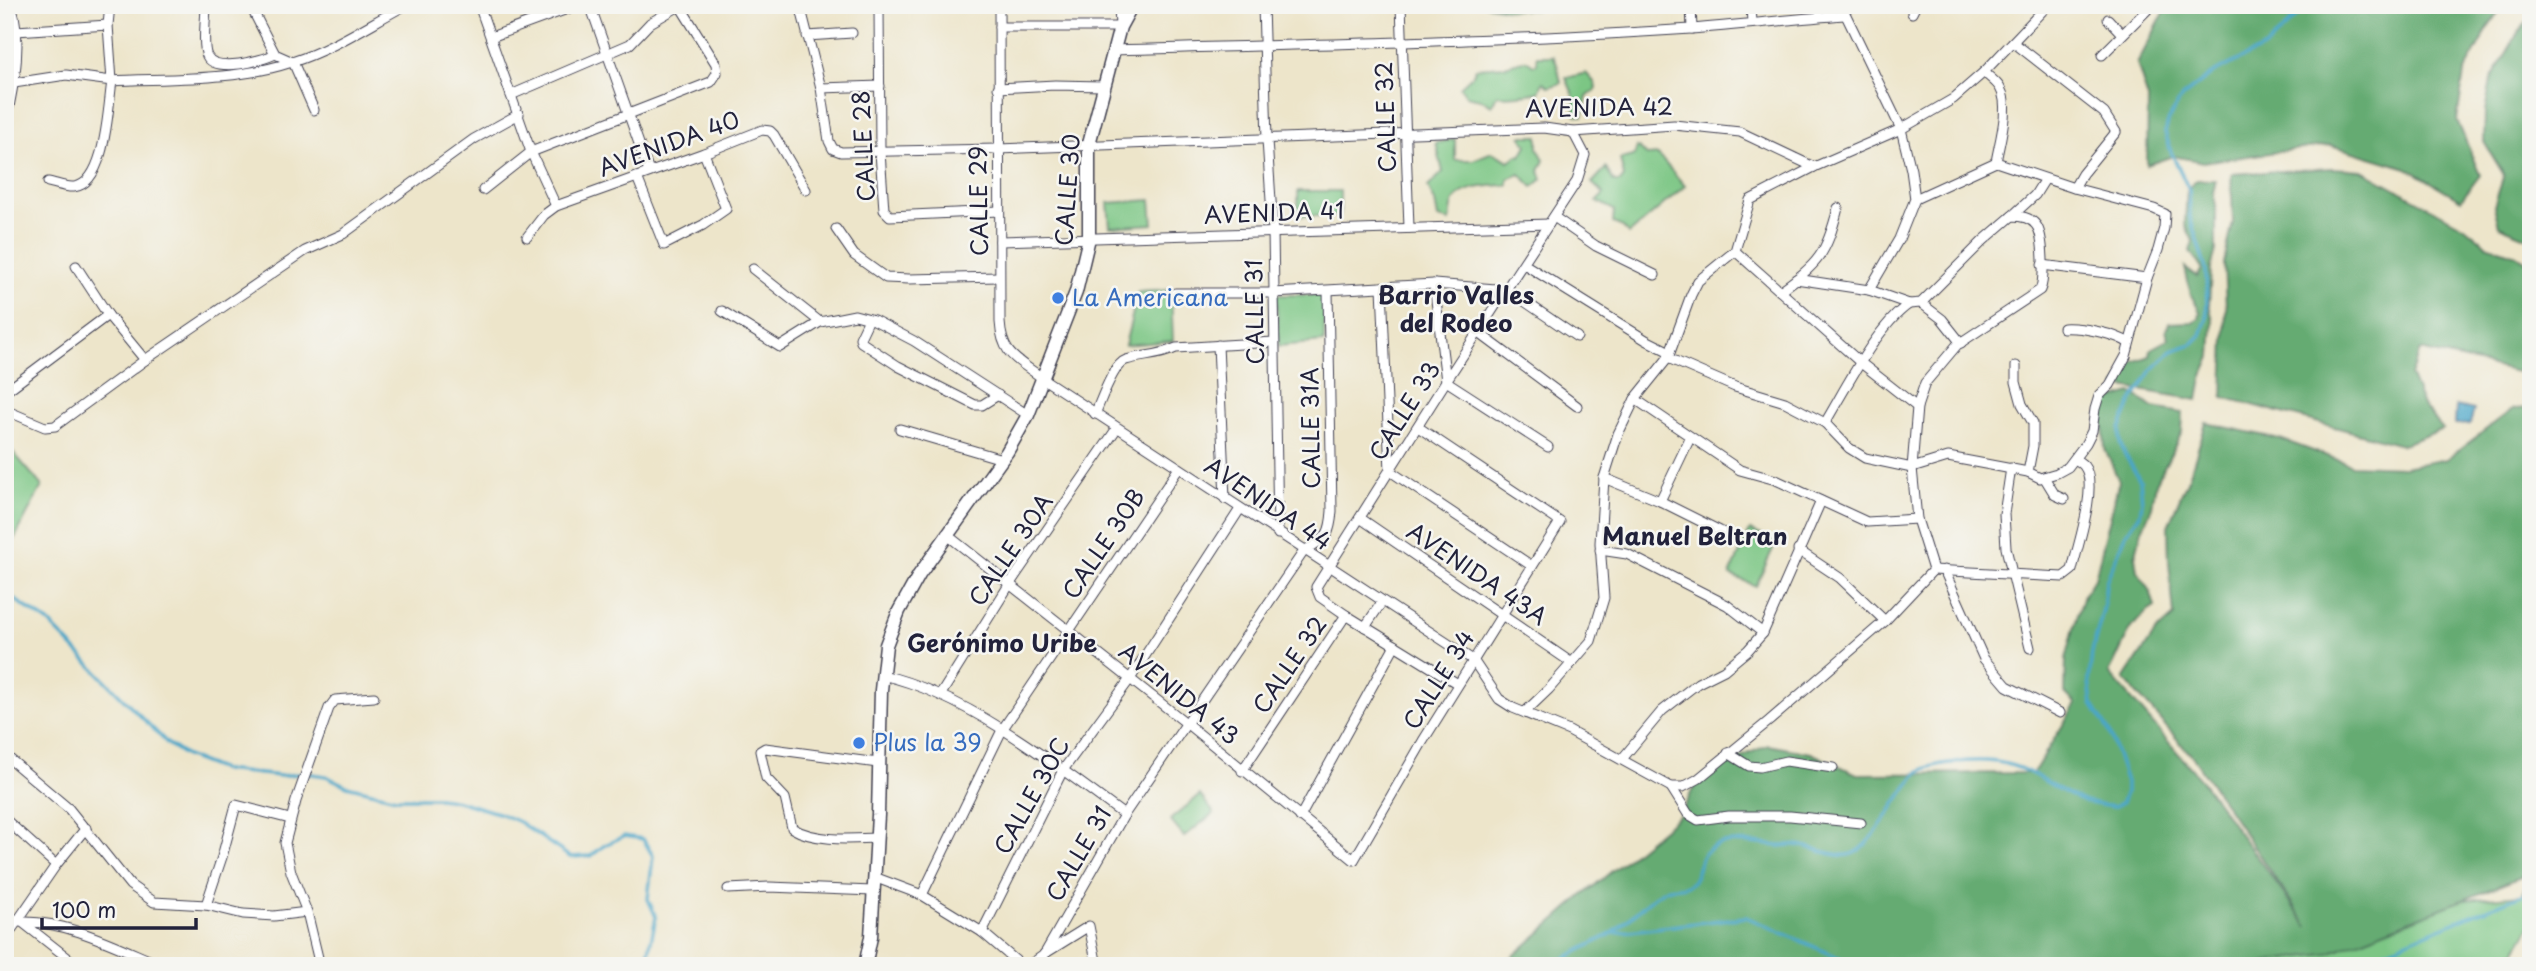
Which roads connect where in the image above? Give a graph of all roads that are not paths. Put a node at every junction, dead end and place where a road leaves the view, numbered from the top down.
1 (11, 5) edge
2 (110, 5) edge
3 (206, 5) edge
4 (250, 5) edge
5 (407, 5) edge
6 (480, 5) edge
7 (578, 5) edge
8 (590, 5) edge
9 (800, 5) edge
10 (879, 5) edge
11 (999, 5) edge
12 (1119, 5) edge
13 (1132, 5) edge
14 (1263, 5) edge
15 (1402, 5) edge
16 (1691, 5) edge
17 (1751, 5) edge
18 (2048, 5) edge
19 (2152, 5) edge
20 (680, 6) edge
21 (1843, 10) edge
22 (2108, 19) dead end
23 (1752, 23) junction
24 (108, 25) junction
25 (999, 27) junction
26 (1120, 27) junction
27 (1692, 29) junction
28 (16, 31) junction
29 (852, 33) dead end
30 (2122, 34) junction
31 (491, 37) junction
32 (808, 40) junction
33 (2012, 42) junction
34 (1403, 43) junction
35 (1264, 47) junction
36 (1114, 50) junction
37 (607, 53) junction
38 (275, 54) junction
39 (2102, 55) dead end
40 (293, 62) junction
41 (1984, 72) junction
42 (112, 81) junction
43 (10, 83) edge
44 (880, 86) junction
45 (1103, 86) junction
46 (821, 88) junction
47 (998, 88) junction
48 (511, 95) junction
49 (314, 110) dead end
50 (629, 113) junction
51 (519, 114) junction
52 (5, 126) edge
53 (1901, 129) junction
54 (1573, 132) junction
55 (1406, 133) junction
56 (1267, 140) junction
57 (1089, 144) junction
58 (998, 149) junction
59 (531, 152) junction
60 (880, 152) junction
61 (704, 153) junction
62 (1996, 162) junction
63 (1814, 167) junction
64 (649, 172) junction
65 (637, 177) junction
66 (2045, 180) junction
67 (48, 181) dead end
68 (2074, 188) junction
69 (483, 190) dead end
70 (806, 190) dead end
71 (1915, 199) junction
72 (555, 206) junction
73 (1838, 208) dead end
74 (999, 211) junction
75 (2011, 216) junction
76 (1552, 220) junction
77 (1409, 228) junction
78 (836, 229) dead end
79 (1273, 231) junction
80 (527, 237) dead end
81 (1089, 239) junction
82 (1000, 241) junction
83 (1735, 251) junction
84 (1524, 264) junction
85 (2042, 265) junction
86 (75, 266) dead end
87 (752, 269) dead end
88 (1655, 275) dead end
89 (999, 277) junction
90 (2147, 278) junction
91 (1796, 279) junction
92 (1434, 284) junction
93 (1382, 287) junction
94 (1507, 290) junction
95 (1869, 290) junction
96 (1328, 291) junction
97 (1780, 291) junction
98 (1175, 293) dead end
99 (1273, 293) junction
100 (1921, 303) junction
101 (1909, 304) junction
102 (722, 312) dead end
103 (108, 315) junction
104 (869, 319) junction
105 (820, 322) junction
106 (2063, 328) dead end
107 (1479, 333) junction
108 (1577, 337) dead end
109 (1274, 342) junction
110 (1961, 343) junction
111 (2129, 343) junction
112 (1218, 345) junction
113 (1669, 355) junction
114 (145, 359) junction
115 (1861, 363) junction
116 (2016, 366) dead end
117 (1042, 378) junction
118 (1446, 381) junction
119 (5, 392) edge
120 (998, 395) junction
121 (1635, 399) junction
122 (1577, 406) dead end
123 (1917, 407) junction
124 (5, 410) edge
125 (1095, 414) junction
126 (1028, 415) junction
127 (1825, 423) junction
128 (1418, 427) junction
129 (1117, 428) junction
130 (900, 429) dead end
131 (1690, 438) junction
132 (1548, 446) dead end
133 (1002, 459) junction
134 (2075, 459) junction
135 (1179, 468) junction
136 (1912, 468) junction
137 (2011, 468) junction
138 (1390, 471) junction
139 (2028, 472) junction
140 (2044, 477) junction
141 (1604, 478) junction
142 (1225, 499) junction
143 (2064, 499) dead end
144 (1660, 501) junction
145 (1821, 501) junction
146 (1240, 509) junction
147 (1360, 518) junction
148 (1917, 519) junction
149 (946, 534) junction
150 (1278, 534) junction
151 (1728, 536) dead end
152 (1600, 550) junction
153 (1798, 550) junction
154 (1304, 551) junction
155 (1532, 566) junction
156 (1328, 567) junction
157 (1933, 570) junction
158 (1944, 570) junction
159 (2011, 573) junction
160 (1009, 585) junction
161 (1382, 602) junction
162 (1502, 614) junction
163 (1346, 615) junction
164 (1885, 621) junction
165 (1365, 627) junction
166 (1069, 631) junction
167 (1763, 633) junction
168 (1395, 645) junction
169 (2030, 648) dead end
170 (1473, 660) junction
171 (1572, 663) junction
172 (882, 675) junction
173 (1130, 679) junction
174 (1458, 684) junction
175 (940, 694) junction
176 (374, 697) dead end
177 (1525, 712) junction
178 (2060, 713) dead end
179 (1186, 723) junction
180 (1002, 730) junction
181 (1728, 753) junction
182 (5, 755) edge
183 (1622, 759) junction
184 (878, 763) junction
185 (1833, 768) dead end
186 (1063, 769) junction
187 (1242, 771) junction
188 (1671, 788) junction
189 (1124, 815) junction
190 (1300, 817) junction
191 (5, 819) edge
192 (290, 819) junction
193 (1861, 823) dead end
194 (86, 828) junction
195 (876, 838) junction
196 (1354, 860) joint
197 (56, 865) junction
198 (874, 877) junction
199 (728, 890) dead end
200 (873, 891) junction
201 (922, 895) junction
202 (206, 905) junction
203 (307, 912) junction
204 (5, 914) edge
205 (18, 922) junction
206 (982, 932) junction
207 (5, 939) edge
208 (1044, 955) junction
209 (78, 966) edge
210 (163, 966) edge
211 (320, 966) edge
212 (865, 966) edge
213 (1022, 966) edge
214 (1028, 966) edge
215 (1097, 966) edge

1 - 28 street
2 - 24 street
3 - 38 street
4 - 38 street
5 - 40 street
6 - 31 street
7 - 31 street
8 - 37 street
9 - 32 street
10 - 44 street, CALLE 28
11 - 25 street, CALLE 29
12 - 26 street, CALLE 30
13 - 26 main road, CALLE 30
14 - 35 street, CALLE 31
15 - 34 street, CALLE 32
16 - 27 street
17 - 23 street
18 - 33 street
19 - 30 street
20 - 37 street
20 - 50 street
21 - 23 street
21 - 53 street
22 - 30 street
23 - 27 street
24 - 28 street
24 - 42 street
25 - 26 street
25 - 47 street, CALLE 29
26 - 36 main road, CALLE 30
27 - 34 street
28 - 43 street
29 - 32 street
30 - 39 street
31 - 48 street
32 - 46 street
33 - 41 street
33 - 68 street
34 - 35 street
34 - 55 street, CALLE 32
35 - 36 street
35 - 56 street, CALLE 31
36 - 45 main road, CALLE 30
37 - 48 street
37 - 50 street
38 - 40 street
40 - 42 street
40 - 49 street
41 - 53 street
41 - 62 street
42 - 43 street
42 - 67 street
43 - 52 street
44 - 46 street
44 - 60 street, CALLE 28
45 - 47 street
45 - 57 main road, CALLE 30
46 - 60 street
47 - 58 street, CALLE 29
48 - 51 street
50 - 59 street
50 - 64 street
51 - 59 street
51 - 114 street
53 - 63 street
53 - 71 street
54 - 55 street, AVENIDA 42
54 - 63 street, AVENIDA 42
54 - 76 street, CALLE 33
55 - 56 street, AVENIDA 42
55 - 77 street, CALLE 32
56 - 57 street, AVENIDA 42
56 - 79 street, CALLE 31
57 - 58 street
57 - 81 main road, CALLE 30
58 - 60 street
58 - 74 street, CALLE 29
59 - 69 street
59 - 72 street
60 - 74 street, CALLE 28
61 - 64 street, AVENIDA 40
61 - 65 street
61 - 70 street, AVENIDA 40
62 - 66 street
62 - 71 street
63 - 83 street
64 - 65 street, AVENIDA 40
65 - 72 street, AVENIDA 40
66 - 68 street
66 - 75 street
68 - 90 street
71 - 95 street
72 - 80 street, AVENIDA 40
73 - 91 street
74 - 82 street, CALLE 29
75 - 85 street
75 - 100 street
76 - 77 street, AVENIDA 41
76 - 84 street, CALLE 33
76 - 88 street
77 - 79 street, AVENIDA 41
78 - 89 street
79 - 81 street, AVENIDA 41
79 - 99 street, CALLE 31
81 - 82 street, AVENIDA 41
81 - 117 main road, CALLE 30
82 - 89 street, CALLE 29
83 - 97 street
83 - 113 street
84 - 94 street, CALLE 33
84 - 113 street
85 - 90 street
85 - 110 street
86 - 103 street
87 - 105 street
89 - 117 street, CALLE 29
90 - 111 street
91 - 95 street
91 - 97 street
92 - 93 street
92 - 94 street
92 - 118 street
93 - 96 street
93 - 138 street
94 - 107 street, CALLE 33
94 - 108 street
95 - 101 street
96 - 99 street
96 - 154 street, CALLE 31A
97 - 115 street
98 - 99 street
99 - 109 street, CALLE 31
100 - 101 street
100 - 110 street
101 - 115 street
102 - 105 street
103 - 114 street
103 - 119 street
104 - 105 street
104 - 120 street
104 - 120 street
106 - 111 street
107 - 118 street, CALLE 33
107 - 122 street
109 - 112 street
109 - 150 street, CALLE 31
110 - 123 street
111 - 134 street
112 - 125 street
112 - 142 street
113 - 121 street
113 - 127 street
114 - 124 street
115 - 123 street
115 - 127 street
116 - 139 street
117 - 125 street, AVENIDA 44
117 - 126 main road, CALLE 30
118 - 128 street, CALLE 33
118 - 132 street
120 - 126 street
121 - 131 street
121 - 141 street
123 - 136 street
125 - 129 street, AVENIDA 44
126 - 133 main road, CALLE 30
127 - 136 street
128 - 138 street, CALLE 33
128 - 155 street, CALLE 34
129 - 135 street, AVENIDA 44
129 - 160 street, CALLE 30A
130 - 133 street
131 - 144 street
131 - 145 street
133 - 149 main road, CALLE 30
134 - 140 street
134 - 159 street
135 - 142 street, AVENIDA 44
135 - 166 street, CALLE 30B
136 - 137 street
136 - 148 street
137 - 139 street
137 - 159 street
138 - 147 street, CALLE 33
138 - 155 street
139 - 140 street
140 - 143 street
141 - 144 street
141 - 152 street
142 - 146 street, AVENIDA 44
144 - 151 street
145 - 148 street
145 - 153 street
146 - 150 street, AVENIDA 44
146 - 173 street, CALLE 30C
147 - 156 street, CALLE 33
147 - 162 street, AVENIDA 43A
148 - 157 street
149 - 160 street, AVENIDA 43
149 - 172 main road, CALLE 30
150 - 154 street, AVENIDA 44
152 - 167 street
152 - 171 street
153 - 164 street
153 - 167 street
154 - 156 street, AVENIDA 44
154 - 179 street, CALLE 31
155 - 162 street, CALLE 34
156 - 161 street, AVENIDA 44
156 - 163 street
157 - 158 street
157 - 164 street
158 - 159 street
158 - 178 street
159 - 169 street
160 - 166 street, AVENIDA 43
160 - 175 street, CALLE 30A
161 - 165 street
161 - 170 street, AVENIDA 44
162 - 170 street, CALLE 34
162 - 171 street, AVENIDA 43A
163 - 165 street
163 - 187 street, CALLE 32
164 - 181 street
165 - 168 street
166 - 173 street, AVENIDA 43
166 - 180 street, CALLE 30B
167 - 183 street
168 - 174 street
168 - 190 street
170 - 174 street, CALLE 34
170 - 177 street
171 - 177 street
172 - 175 street
172 - 184 main road, CALLE 30
173 - 179 street, AVENIDA 43
173 - 186 street, CALLE 30C
174 - 196 street, CALLE 34
175 - 180 street
176 - 192 street
177 - 183 street
179 - 187 street, AVENIDA 43
179 - 189 street, CALLE 31
180 - 186 street
180 - 201 street, CALLE 30B
181 - 185 street
181 - 188 street
182 - 194 street
183 - 188 street
184 - 195 main road, CALLE 30
184 - 195 street
186 - 189 street
186 - 206 street, CALLE 30C
187 - 190 street, AVENIDA 43
188 - 193 street
189 - 208 street, CALLE 31
190 - 196 street, AVENIDA 43
191 - 197 street
192 - 202 street
192 - 203 street
194 - 197 street
194 - 202 street
195 - 198 main road, CALLE 30
197 - 205 street
198 - 200 main road, CALLE 30
198 - 201 street
199 - 200 street
200 - 212 main road, CALLE 30
201 - 206 street
202 - 203 street
203 - 211 street
204 - 205 street
205 - 207 street
205 - 209 street
205 - 210 street
206 - 213 street
208 - 214 street, CALLE 31
208 - 215 street

